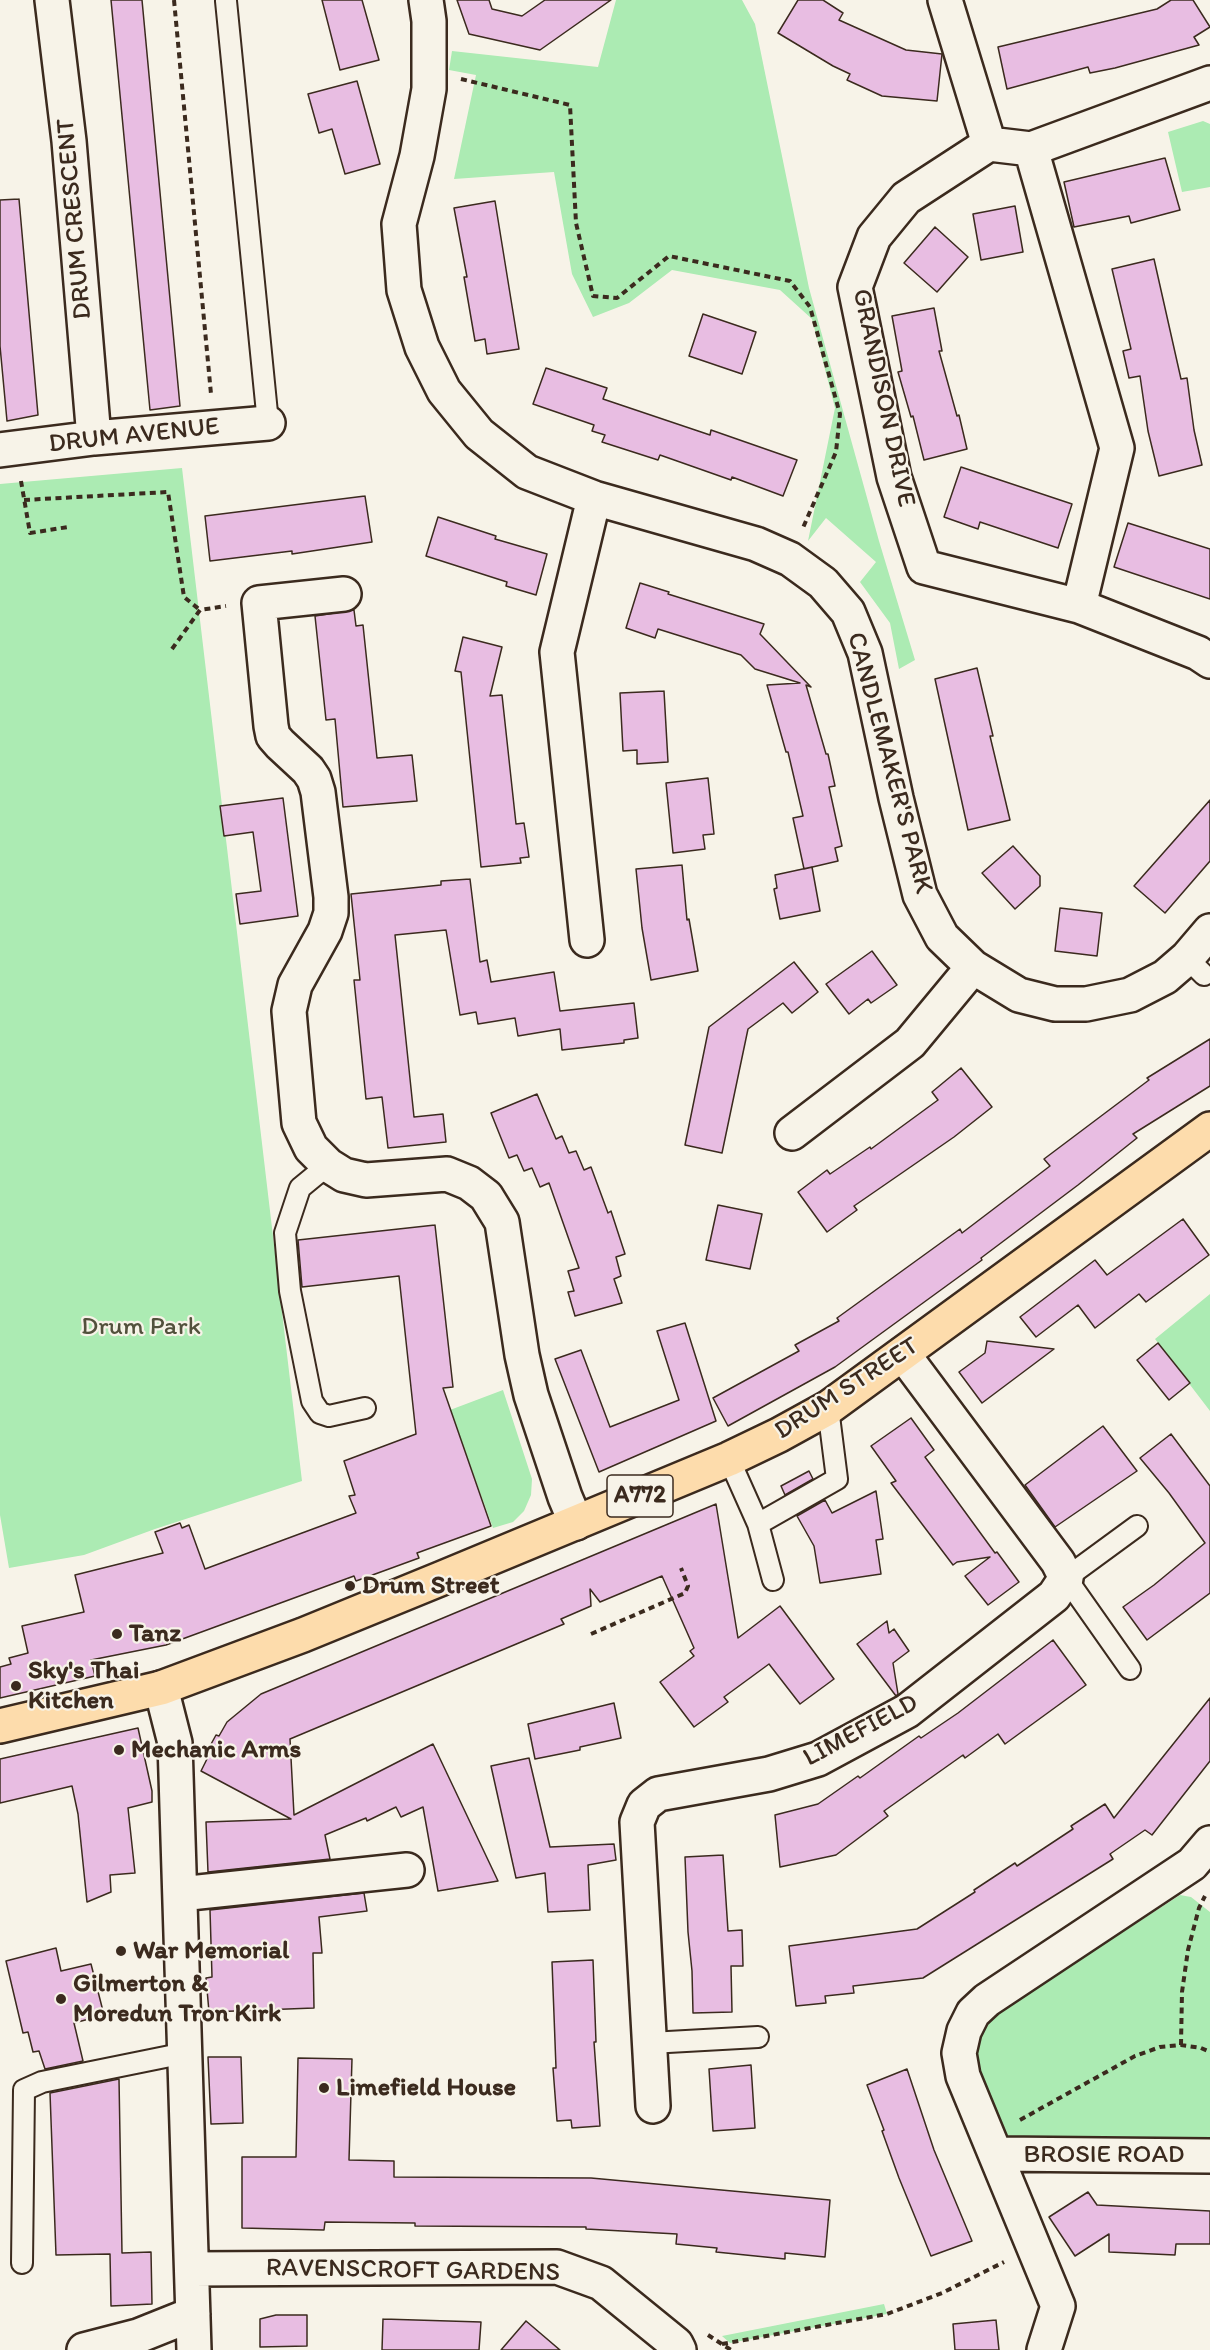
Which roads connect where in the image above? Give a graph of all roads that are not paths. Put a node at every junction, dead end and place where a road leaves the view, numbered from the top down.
1 (52, 0) edge
2 (426, 0) edge
3 (945, 0) edge
4 (226, 1) edge
5 (1210, 84) edge
6 (989, 144) junction
7 (1031, 149) junction
8 (268, 423) joint
9 (94, 438) junction
10 (8, 449) edge
11 (594, 498) junction
12 (344, 594) dead end
13 (1079, 606) junction
14 (1210, 661) edge
15 (1210, 931) edge
16 (587, 940) dead end
17 (973, 967) junction
18 (1210, 1129) edge
19 (792, 1133) dead end
20 (328, 1165) junction
21 (903, 1354) junction
22 (365, 1408) dead end
23 (828, 1408) junction
24 (729, 1459) junction
25 (576, 1523) junction
26 (758, 1524) junction
27 (1137, 1526) dead end
28 (1066, 1578) junction
29 (773, 1580) dead end
30 (1130, 1669) dead end
31 (161, 1688) junction
32 (0, 1726) edge
33 (1205, 1869) edge
34 (407, 1870) dead end
35 (180, 1894) junction
36 (758, 2037) dead end
37 (650, 2043) junction
38 (185, 2053) junction
39 (653, 2106) dead end
40 (994, 2146) junction
41 (1210, 2156) edge
42 (22, 2263) dead end
43 (192, 2269) junction
44 (193, 2314) junction
45 (84, 2350) edge
46 (194, 2350) edge
47 (679, 2350) edge
48 (1044, 2350) edge

1 - 9 street, DRUM CRESCENT
2 - 11 street, CANDLEMAKER'S PARK
3 - 6 street
4 - 8 lane
5 - 7 street
6 - 7 street
6 - 13 street, GRANDISON DRIVE
7 - 13 street
8 - 9 street, DRUM AVENUE
9 - 10 street, DRUM AVENUE
11 - 16 street
11 - 17 street, CANDLEMAKER'S PARK
12 - 20 street
13 - 14 street, GRANDISON DRIVE
15 - 17 street, CANDLEMAKER'S PARK
17 - 19 street
18 - 21 main road, DRUM STREET / A772
20 - 22 lane
20 - 25 street
21 - 23 main road, DRUM STREET / A772
21 - 28 street
23 - 24 main road, DRUM STREET / A772
23 - 26 lane
24 - 25 main road, DRUM STREET / A772
24 - 26 lane
25 - 31 main road, DRUM STREET / A772
26 - 29 lane
27 - 28 lane
28 - 30 lane
28 - 37 street, LIMEFIELD
31 - 32 main road, DRUM STREET / A772
31 - 35 street
33 - 40 street
34 - 35 street
35 - 38 street
36 - 37 lane
37 - 39 street, LIMEFIELD
38 - 42 lane
38 - 43 street
40 - 41 street, BROSIE ROAD
40 - 48 street
43 - 44 street
43 - 47 street, RAVENSCROFT GARDENS
44 - 45 street
44 - 46 street

